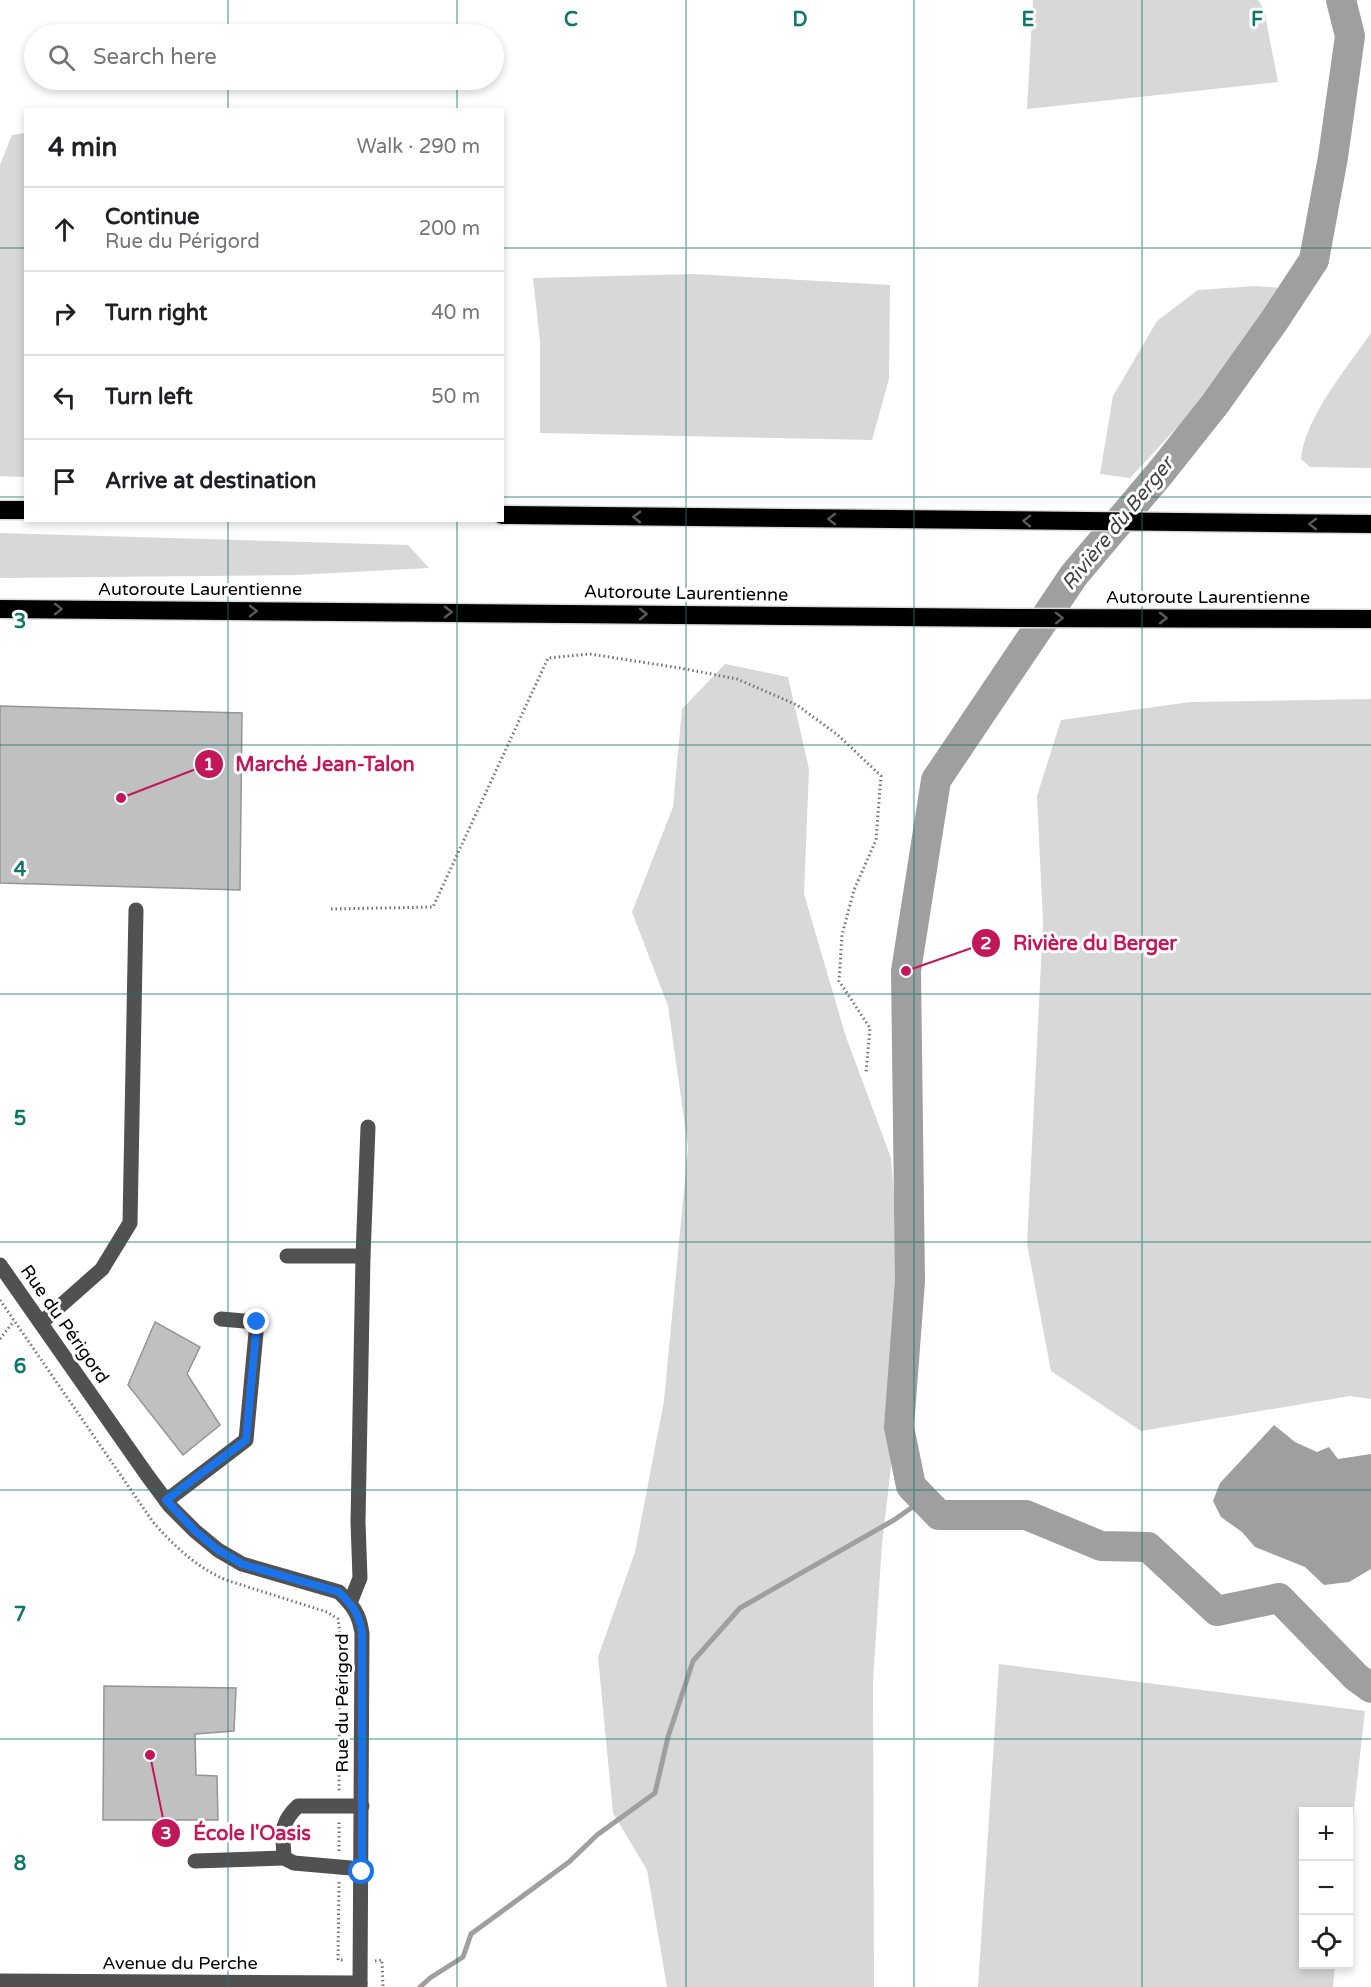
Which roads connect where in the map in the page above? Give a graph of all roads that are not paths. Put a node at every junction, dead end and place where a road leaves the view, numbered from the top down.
1 (0, 510) edge
2 (24, 510) edge
3 (504, 515) edge
4 (1371, 524) edge
5 (0, 609) edge
6 (1371, 619) edge
7 (136, 910) dead end
8 (368, 1127) dead end
9 (287, 1256) dead end
10 (363, 1256) junction
11 (0, 1265) edge
12 (221, 1319) dead end
13 (41, 1323) junction
14 (166, 1500) junction
15 (350, 1603) junction
16 (362, 1806) junction
17 (284, 1858) junction
18 (195, 1861) dead end
19 (362, 1869) junction
20 (0, 1981) edge
21 (360, 1985) edge

1 - 2 highway
4 -> 3 highway
5 -> 6 highway, Autoroute Laurentienne
7 - 13 street
8 - 10 street
9 - 10 street
10 - 15 street
11 - 13 street, Rue du Périgord
12 - 14 street
13 - 14 street, Rue du Périgord
14 - 15 street, Rue du Périgord
15 - 16 street, Rue du Périgord
16 - 17 street
16 - 19 street, Rue du Périgord
17 - 18 street
17 - 19 street
19 - 21 street, Rue du Périgord
20 - 21 street, Avenue du Perche

